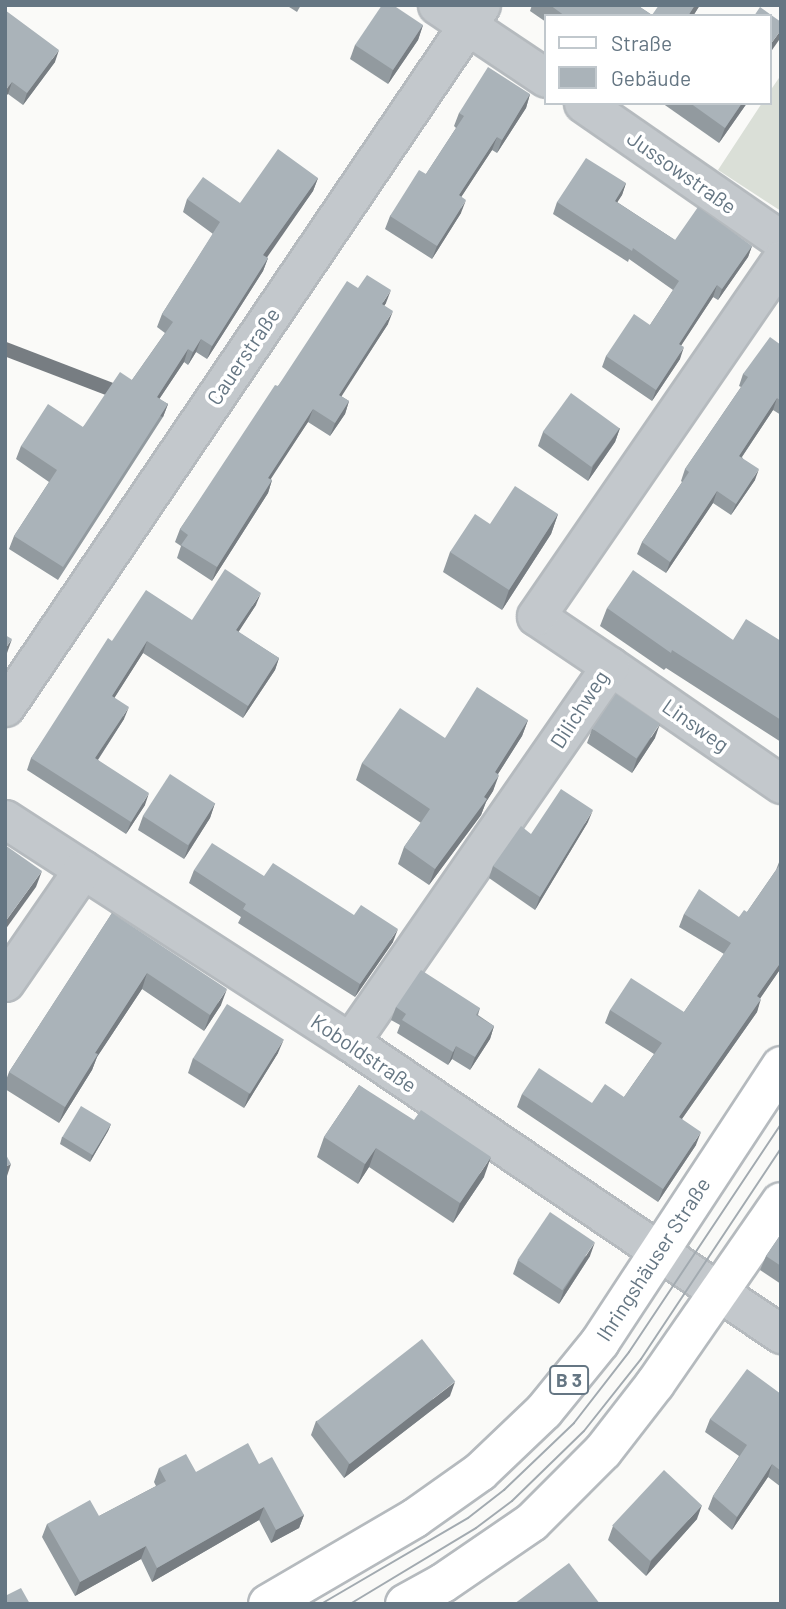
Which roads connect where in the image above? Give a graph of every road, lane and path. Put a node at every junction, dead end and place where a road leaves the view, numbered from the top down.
1 (437, 5) edge
2 (474, 15) edge
3 (544, 76) edge
4 (586, 105) edge
5 (781, 240) edge
6 (781, 259) edge
7 (610, 666) junction
8 (5, 707) edge
9 (781, 784) edge
10 (5, 819) edge
11 (83, 869) junction
12 (5, 982) edge
13 (350, 1042) junction
14 (781, 1066) edge
15 (781, 1202) edge
16 (656, 1253) junction
17 (719, 1293) junction
18 (781, 1334) edge
19 (268, 1604) edge
20 (405, 1604) edge

1 - 2 street
2 - 3 street
2 - 8 street, Cauerstraße
4 - 5 street, Jussowstraße
6 - 7 street, Dilichweg
7 - 9 street, Linsweg
7 - 13 street, Dilichweg
10 - 11 street, Koboldstraße
11 - 12 street
11 - 13 street, Koboldstraße
13 - 16 street, Koboldstraße
14 - 16 main road, Ihringshäuser Straße / B 3
15 - 17 main road
16 - 17 street, Koboldstraße
16 - 19 main road, Ihringshäuser Straße / B 3
17 - 18 street, Koboldstraße
17 - 20 main road

